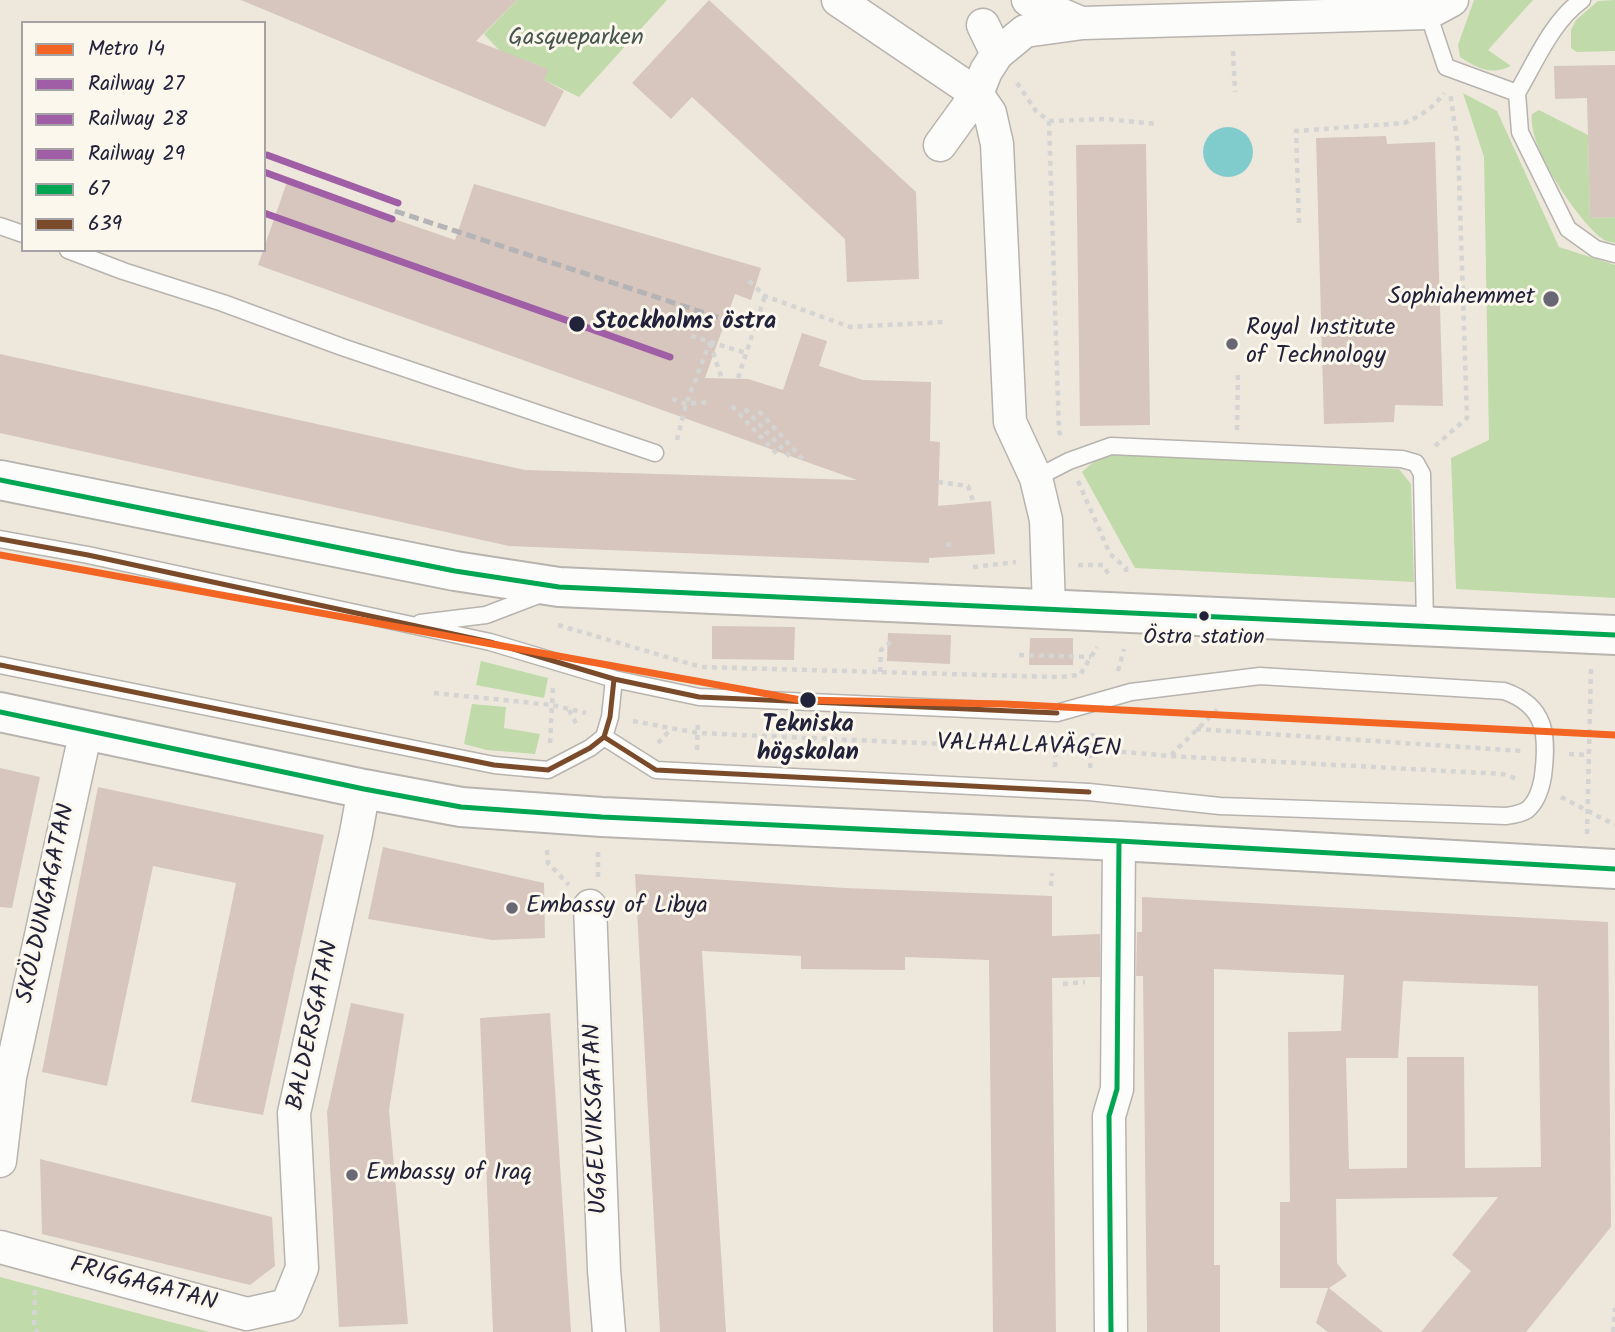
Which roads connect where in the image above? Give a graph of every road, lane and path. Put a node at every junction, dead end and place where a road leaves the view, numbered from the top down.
1 (838, 0) edge
2 (1028, 0) edge
3 (1582, 0) edge
4 (1440, 6) edge
5 (1083, 23) junction
6 (984, 25) dead end
7 (1233, 47) dead end
8 (997, 54) junction
9 (1235, 92) dead end
10 (1517, 93) junction
11 (977, 94) junction
12 (1036, 111) dead end
13 (1049, 121) junction
14 (1157, 124) dead end
15 (940, 145) dead end
16 (1299, 223) dead end
17 (0, 226) edge
18 (21, 232) edge
19 (73, 252) edge
20 (1615, 254) edge
21 (749, 281) dead end
22 (765, 296) junction
23 (944, 322) dead end
24 (691, 336) dead end
25 (710, 342) junction
26 (746, 353) junction
27 (1238, 371) dead end
28 (722, 379) dead end
29 (738, 379) dead end
30 (672, 399) dead end
31 (710, 402) dead end
32 (686, 404) junction
33 (732, 406) dead end
34 (745, 409) dead end
35 (759, 411) dead end
36 (1236, 452) junction
37 (655, 453) joint
38 (777, 454) dead end
39 (792, 459) dead end
40 (1069, 461) junction
41 (805, 462) dead end
42 (1416, 463) junction
43 (1036, 478) junction
44 (0, 480) edge
45 (938, 482) dead end
46 (973, 502) dead end
47 (0, 539) edge
48 (954, 544) dead end
49 (946, 545) dead end
50 (1011, 562) dead end
51 (962, 569) dead end
52 (1126, 579) dead end
53 (559, 587) junction
54 (1049, 608) junction
55 (406, 625) junction
56 (557, 625) junction
57 (1424, 625) junction
58 (1603, 634) edge
59 (892, 641) dead end
60 (1019, 655) dead end
61 (1091, 657) dead end
62 (555, 662) junction
63 (0, 665) edge
64 (880, 671) junction
65 (1058, 677) dead end
66 (614, 679) junction
67 (435, 693) dead end
68 (552, 705) junction
69 (1222, 705) dead end
70 (0, 712) edge
71 (610, 717) junction
72 (1196, 729) junction
73 (86, 730) junction
74 (604, 737) junction
75 (1545, 752) junction
76 (1589, 755) junction
77 (1170, 756) junction
78 (548, 770) junction
79 (1541, 788) junction
80 (364, 789) junction
81 (1587, 809) junction
82 (545, 813) junction
83 (1615, 825) edge
84 (1119, 841) junction
85 (1605, 862) edge
86 (548, 863) dead end
87 (590, 906) dead end
88 (1085, 977) dead end
89 (1063, 984) dead end
90 (0, 1161) edge
91 (0, 1247) edge
92 (36, 1258) junction
93 (287, 1305) joint
94 (1615, 1308) edge
95 (1612, 1329) edge
96 (38, 1332) edge
97 (609, 1332) edge
98 (1111, 1332) edge

1 - 11 street
2 - 5 street
3 - 10 lane
4 - 5 street
4 - 10 lane
5 - 8 street
6 - 8 street
7 - 9 path
8 - 11 street
10 - 20 lane
11 - 15 street
11 - 43 street
12 - 13 path
13 - 14 path
13 - 40 path
16 - 42 path
17 - 18 lane
19 - 37 lane
21 - 22 path
22 - 23 path
22 - 26 path
24 - 25 path
25 - 26 path
25 - 28 path
25 - 32 path
26 - 29 path
27 - 36 path
30 - 32 path
31 - 32 path
32 - 37 path
33 - 38 path
34 - 39 path
35 - 41 path
36 - 40 lane
36 - 42 lane
40 - 43 lane
40 - 52 path
42 - 57 lane
43 - 54 street
44 - 53 main road
45 - 46 path
47 - 55 lane
48 - 49 path
50 - 51 path
53 - 54 main road
53 - 55 lane
53 - 56 path
54 - 57 main road
55 - 62 lane
56 - 62 path
56 - 64 path
57 - 58 main road
58 - 76 path
59 - 64 path
60 - 61 path
62 - 66 lane
62 - 68 path
63 - 78 lane
64 - 65 path
66 - 71 lane
66 - 75 lane
67 - 68 path, VALHALLAVÄGEN
68 - 71 path, VALHALLAVÄGEN
68 - 78 path
69 - 72 path
70 - 73 main road
71 - 74 lane
71 - 77 path, VALHALLAVÄGEN
72 - 75 path
72 - 77 path
73 - 80 main road
73 - 90 street, SKÖLDUNGAGATAN
74 - 78 lane
74 - 79 lane
75 - 76 path
75 - 79 lane
76 - 81 path
77 - 79 path, VALHALLAVÄGEN
79 - 81 path, VALHALLAVÄGEN
80 - 82 main road
80 - 93 street, BALDERSGATAN
81 - 83 path, VALHALLAVÄGEN
81 - 85 path
82 - 84 main road
82 - 86 path
84 - 85 main road
84 - 98 street
87 - 97 street, UGGELVIKSGATAN
88 - 89 path
91 - 92 street, FRIGGAGATAN
92 - 93 street, FRIGGAGATAN
92 - 96 path
94 - 95 path

